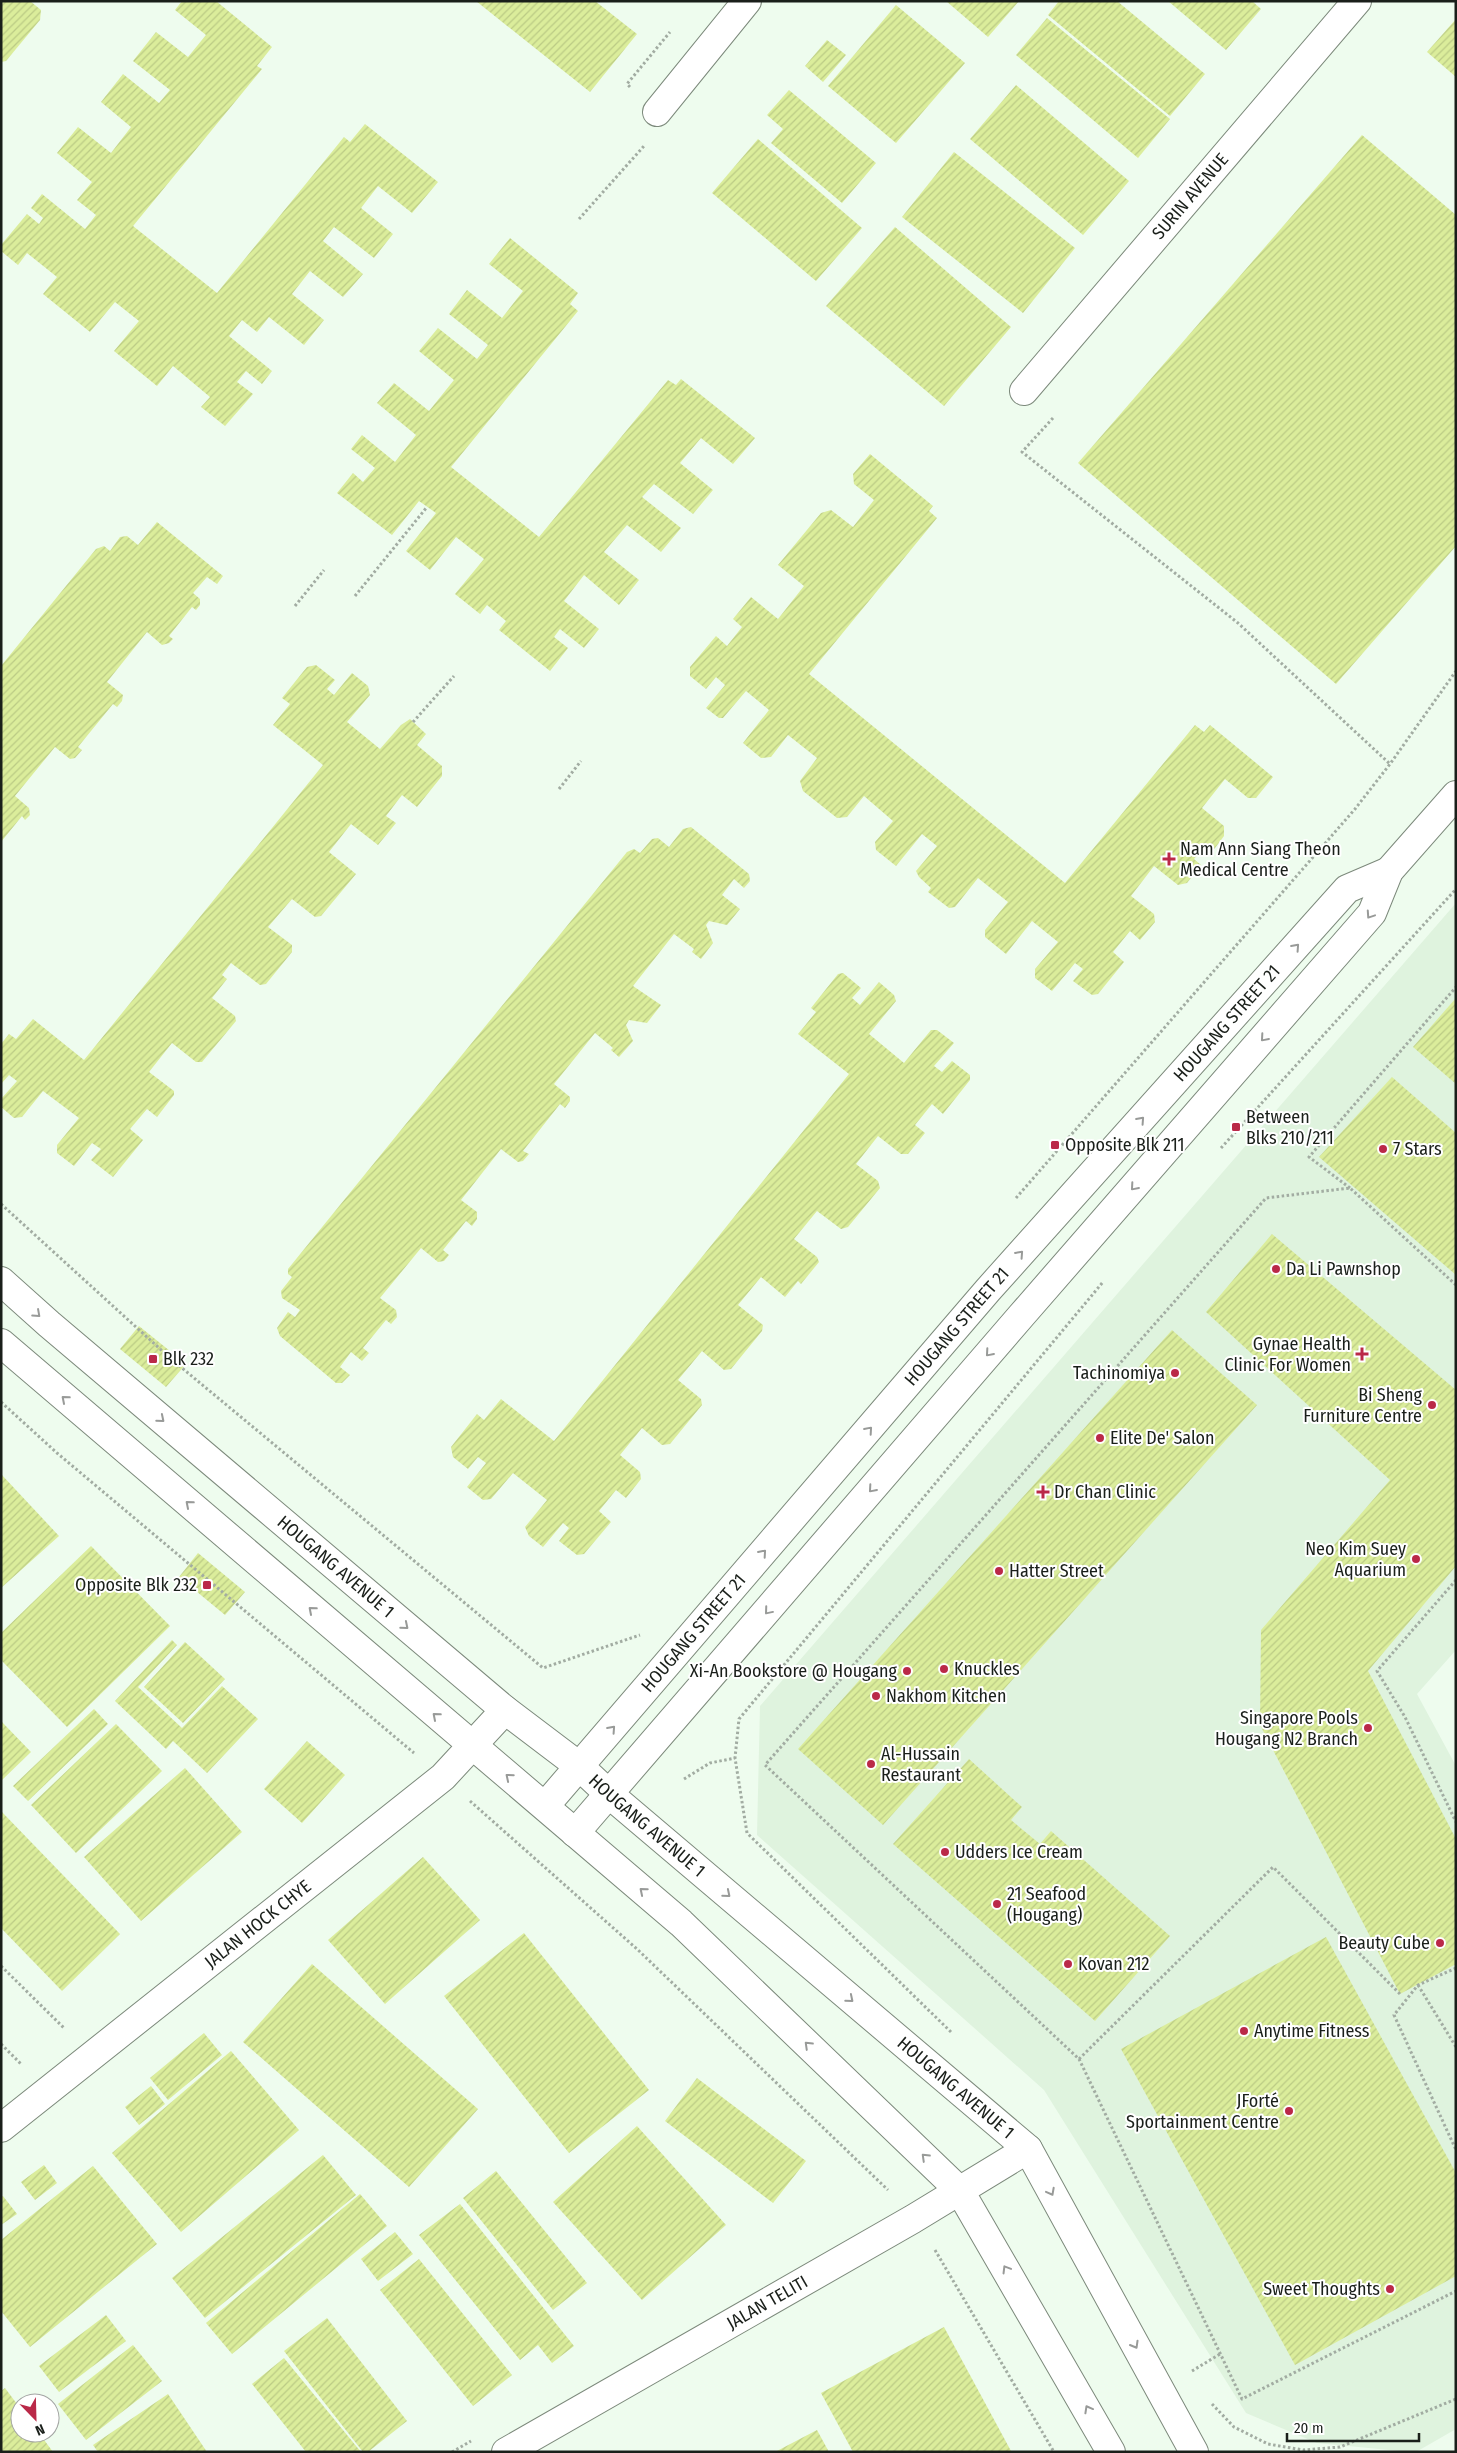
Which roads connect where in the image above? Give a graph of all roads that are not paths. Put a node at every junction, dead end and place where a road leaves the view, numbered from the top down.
1 (747, 1) edge
2 (1357, 1) edge
3 (656, 112) dead end
4 (1024, 391) dead end
5 (1456, 795) edge
6 (1389, 870) junction
7 (1, 1281) edge
8 (1, 1343) edge
9 (505, 1710) junction
10 (473, 1747) junction
11 (579, 1766) junction
12 (609, 1794) junction
13 (545, 1806) junction
14 (575, 1833) junction
15 (1, 2128) edge
16 (1028, 2149) junction
17 (960, 2191) junction
18 (506, 2452) edge
19 (1111, 2452) edge
20 (1194, 2452) edge

1 - 3 street
2 - 4 street, SURIN AVENUE
5 - 6 street, HOUGANG STREET 21
11 -> 6 street, HOUGANG STREET 21
6 -> 12 street, HOUGANG STREET 21
7 -> 9 street, HOUGANG AVENUE 1
10 -> 8 street
9 - 10 street, JALAN HOCK CHYE
9 - 11 street, HOUGANG AVENUE 1
13 -> 10 street
10 - 15 street, JALAN HOCK CHYE
11 - 12 street, HOUGANG AVENUE 1
11 - 13 street, HOUGANG STREET 21
12 - 14 street, HOUGANG STREET 21
12 -> 16 street, HOUGANG AVENUE 1
13 - 14 street
17 -> 14 street
16 - 17 street, JALAN TELITI
16 -> 20 street, HOUGANG AVENUE 1
17 - 18 street, JALAN TELITI
19 -> 17 street

